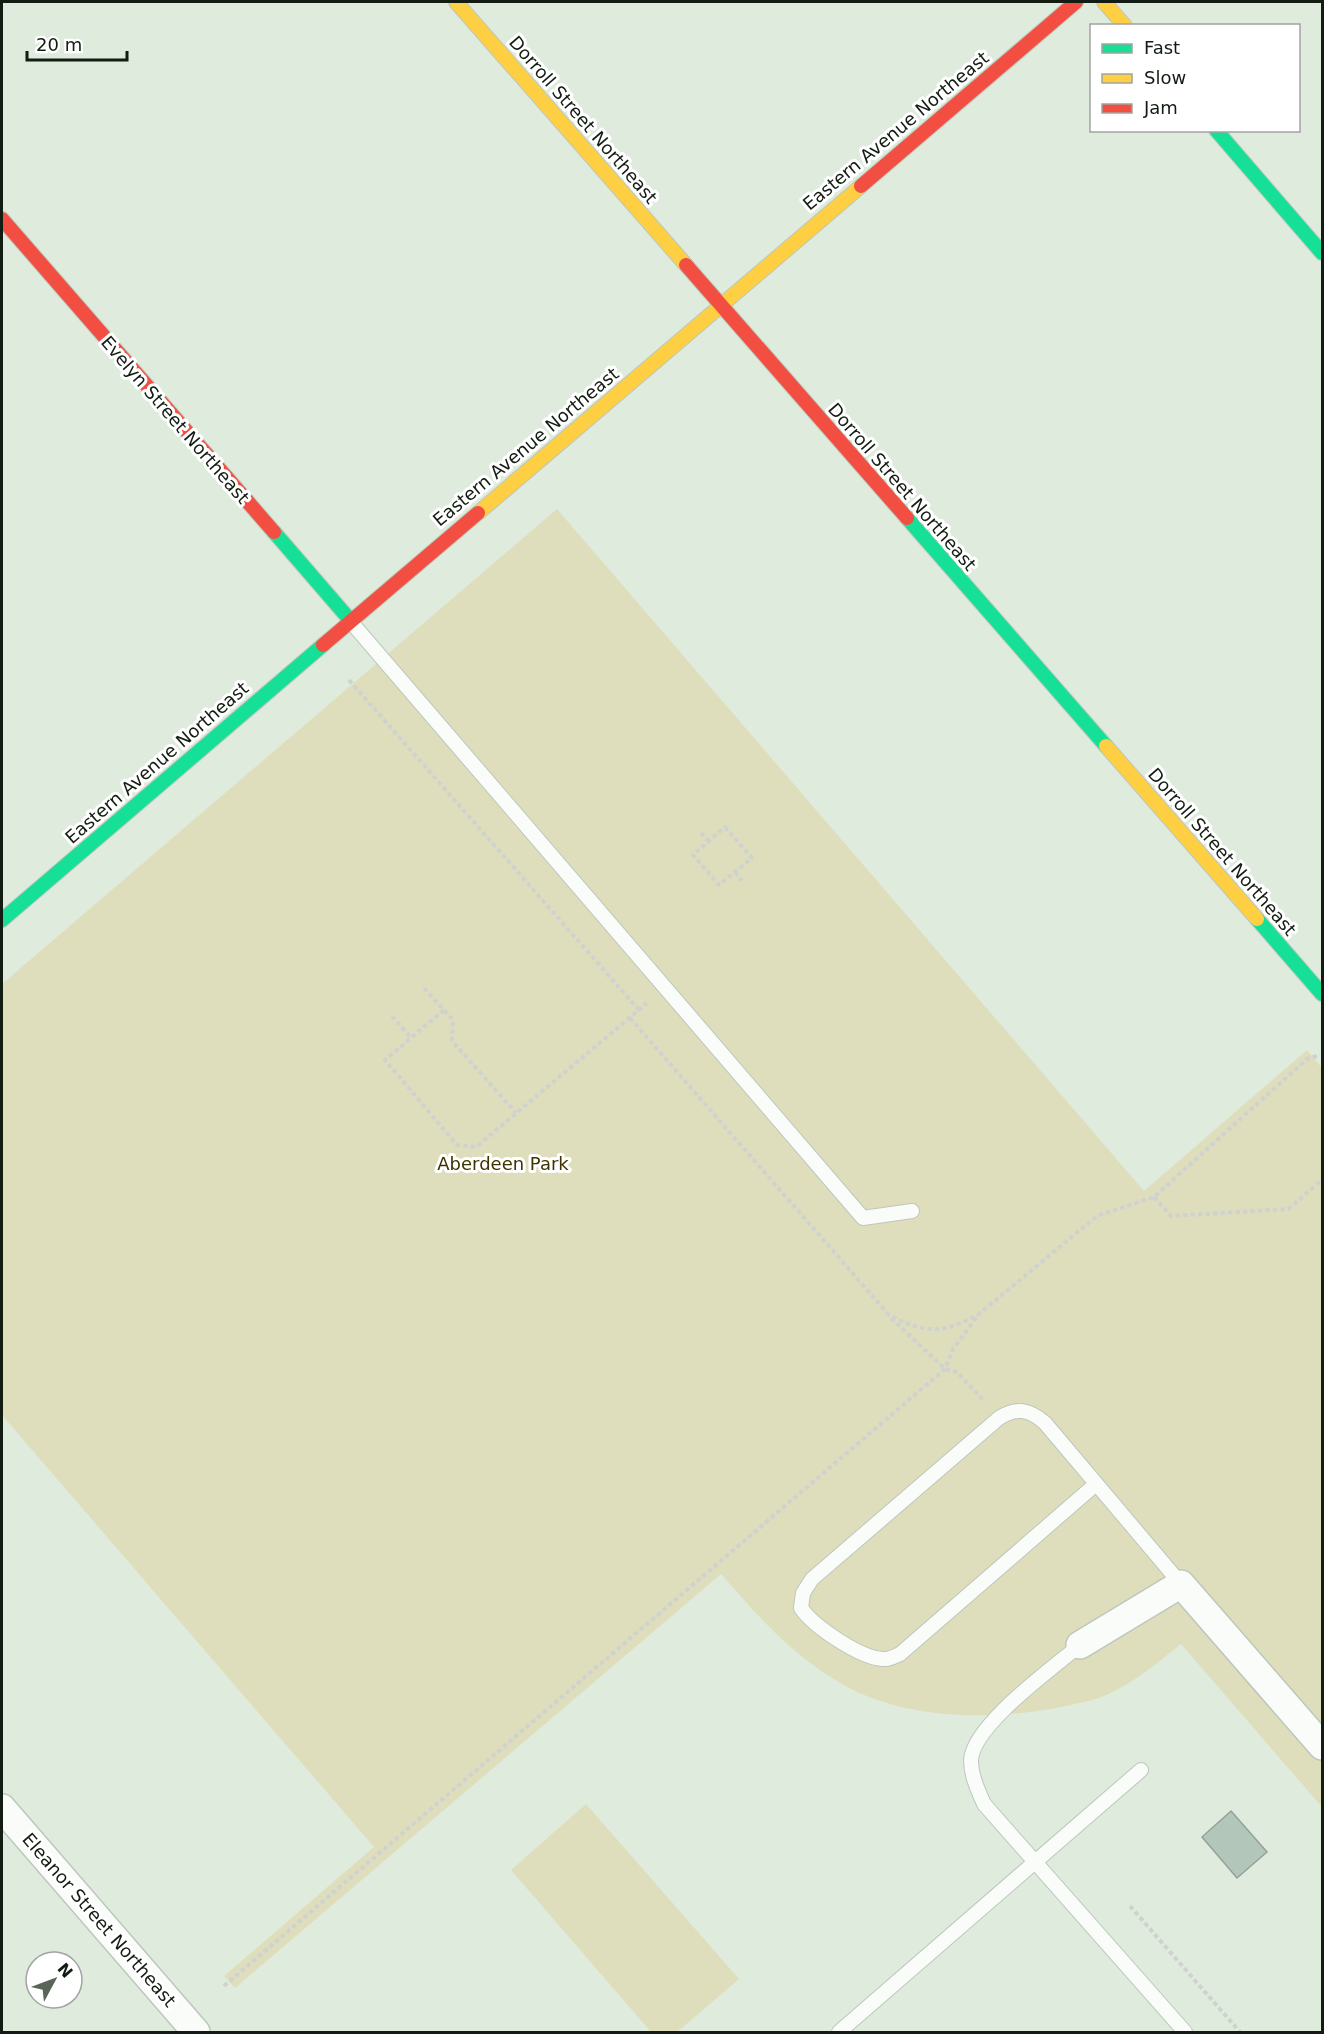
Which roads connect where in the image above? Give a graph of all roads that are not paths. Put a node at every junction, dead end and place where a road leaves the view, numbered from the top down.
1 (456, 2) edge
2 (1076, 2) edge
3 (1104, 2) edge
4 (1123, 24) edge
5 (1218, 132) edge
6 (2, 219) edge
7 (1323, 253) edge
8 (720, 305) junction
9 (350, 620) junction
10 (2, 920) edge
11 (1323, 994) edge
12 (912, 1211) dead end
13 (1096, 1484) junction
14 (1181, 1584) junction
15 (1080, 1645) joint
16 (1323, 1746) edge
17 (1141, 1770) dead end
18 (2, 1808) edge
19 (1035, 1861) junction
20 (186, 2029) edge
21 (838, 2032) edge
22 (1185, 2032) edge

1 - 8 street, Dorroll Street Northeast
2 - 8 street, Eastern Avenue Northeast
3 - 4 street
5 - 7 street
6 - 9 street, Evelyn Street Northeast
8 - 9 street, Eastern Avenue Northeast
8 - 11 street, Dorroll Street Northeast
9 - 10 street, Eastern Avenue Northeast
9 - 12 lane
13 - 13 lane
13 - 14 lane
14 - 15 street
14 - 16 street
15 - 19 lane
17 - 19 lane
18 - 20 street, Eleanor Street Northeast
19 - 21 lane
19 - 22 lane

